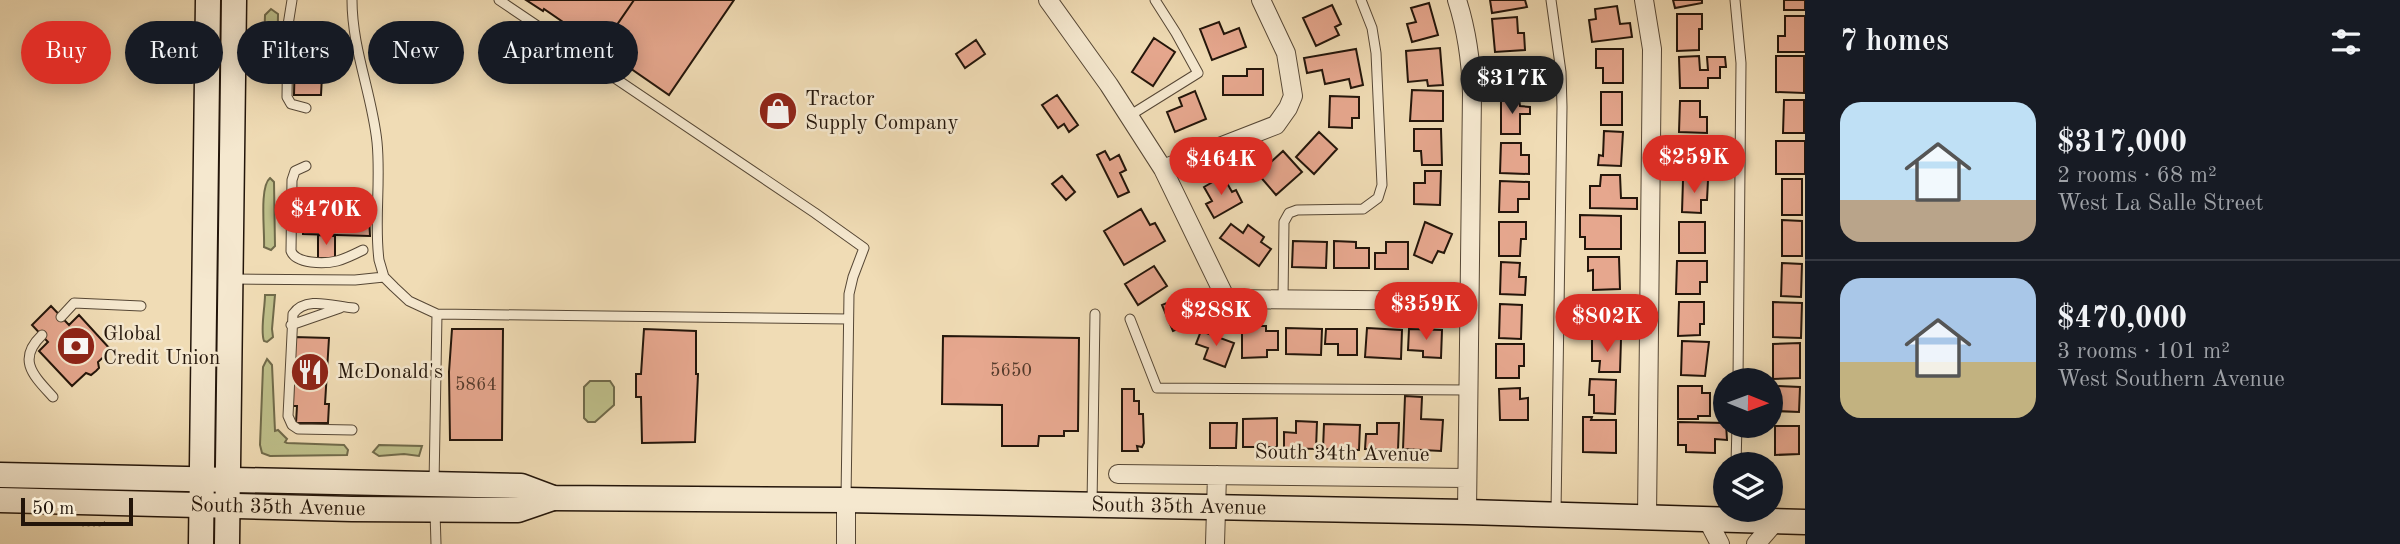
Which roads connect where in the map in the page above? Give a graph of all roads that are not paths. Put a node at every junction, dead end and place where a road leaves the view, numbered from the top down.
1 (208, 0) edge
2 (234, 0) edge
3 (292, 0) edge
4 (352, 0) edge
5 (499, 0) edge
6 (1048, 0) edge
7 (1155, 0) edge
8 (1261, 0) edge
9 (1361, 0) edge
10 (1457, 0) edge
11 (1551, 0) edge
12 (1644, 0) edge
13 (1735, 0) edge
14 (306, 108) dead end
15 (1129, 116) junction
16 (306, 166) dead end
17 (1163, 169) junction
18 (363, 250) dead end
19 (384, 277) junction
20 (231, 279) junction
21 (1283, 299) junction
22 (1468, 301) junction
23 (141, 306) dead end
24 (341, 308) junction
25 (354, 308) dead end
26 (1095, 313) dead end
27 (437, 314) junction
28 (61, 317) dead end
29 (848, 319) junction
30 (1129, 319) dead end
31 (291, 325) junction
32 (42, 335) dead end
33 (1738, 368) edge
34 (1468, 390) junction
35 (52, 397) dead end
36 (352, 430) dead end
37 (1118, 474) dead end
38 (0, 475) edge
39 (1217, 475) junction
40 (1467, 478) junction
41 (201, 480) junction
42 (228, 480) junction
43 (434, 485) junction
44 (553, 498) junction
45 (0, 500) edge
46 (846, 500) junction
47 (1092, 505) junction
48 (201, 506) junction
49 (228, 506) junction
50 (1216, 508) junction
51 (435, 510) junction
52 (1467, 512) junction
53 (1556, 515) junction
54 (1647, 518) junction
55 (1713, 518) edge
56 (1707, 519) junction
57 (1775, 522) edge
58 (1783, 522) edge
59 (1805, 522) edge
60 (201, 544) edge
61 (227, 544) edge
62 (436, 544) edge
63 (846, 544) edge
64 (1215, 544) edge
65 (1720, 544) edge
66 (1756, 544) edge

1 - 41 main road
2 - 20 main road
3 - 14 lane
4 - 19 lane
5 - 29 lane
6 - 15 street
7 - 15 lane
8 - 17 street
9 - 21 lane
10 - 22 street
11 - 53 lane
12 - 54 street
13 - 33 lane
15 - 17 street
16 - 18 lane
17 - 21 street
19 - 20 lane
19 - 27 lane
20 - 42 main road
21 - 22 street
22 - 34 street
23 - 28 lane
24 - 25 lane
24 - 31 lane
24 - 31 lane
26 - 47 lane
27 - 29 lane
27 - 43 lane
29 - 46 lane
30 - 34 lane
31 - 36 lane
32 - 35 lane
34 - 40 street
37 - 39 street, South 34th Avenue
38 - 41 main road, South 35th Avenue
39 - 40 street, South 34th Avenue
39 - 50 street
40 - 52 street
41 - 42 main road, South 35th Avenue
41 - 48 main road
42 - 43 main road, South 35th Avenue
42 - 49 main road
43 - 44 main road, South 35th Avenue
44 - 46 main road, South 35th Avenue
44 - 51 main road, South 35th Avenue
45 - 48 main road, South 35th Avenue
46 - 47 main road, South 35th Avenue
46 - 63 street
47 - 50 main road, South 35th Avenue
48 - 49 main road, South 35th Avenue
48 - 60 main road
49 - 51 main road, South 35th Avenue
49 - 61 main road
50 - 52 main road, South 35th Avenue
50 - 64 street
51 - 62 lane
52 - 53 main road, South 35th Avenue
53 - 54 main road, South 35th Avenue
54 - 56 main road, South 35th Avenue
55 - 56 main road, South 35th Avenue
56 - 65 street
57 - 66 street
58 - 59 main road, South 35th Avenue

